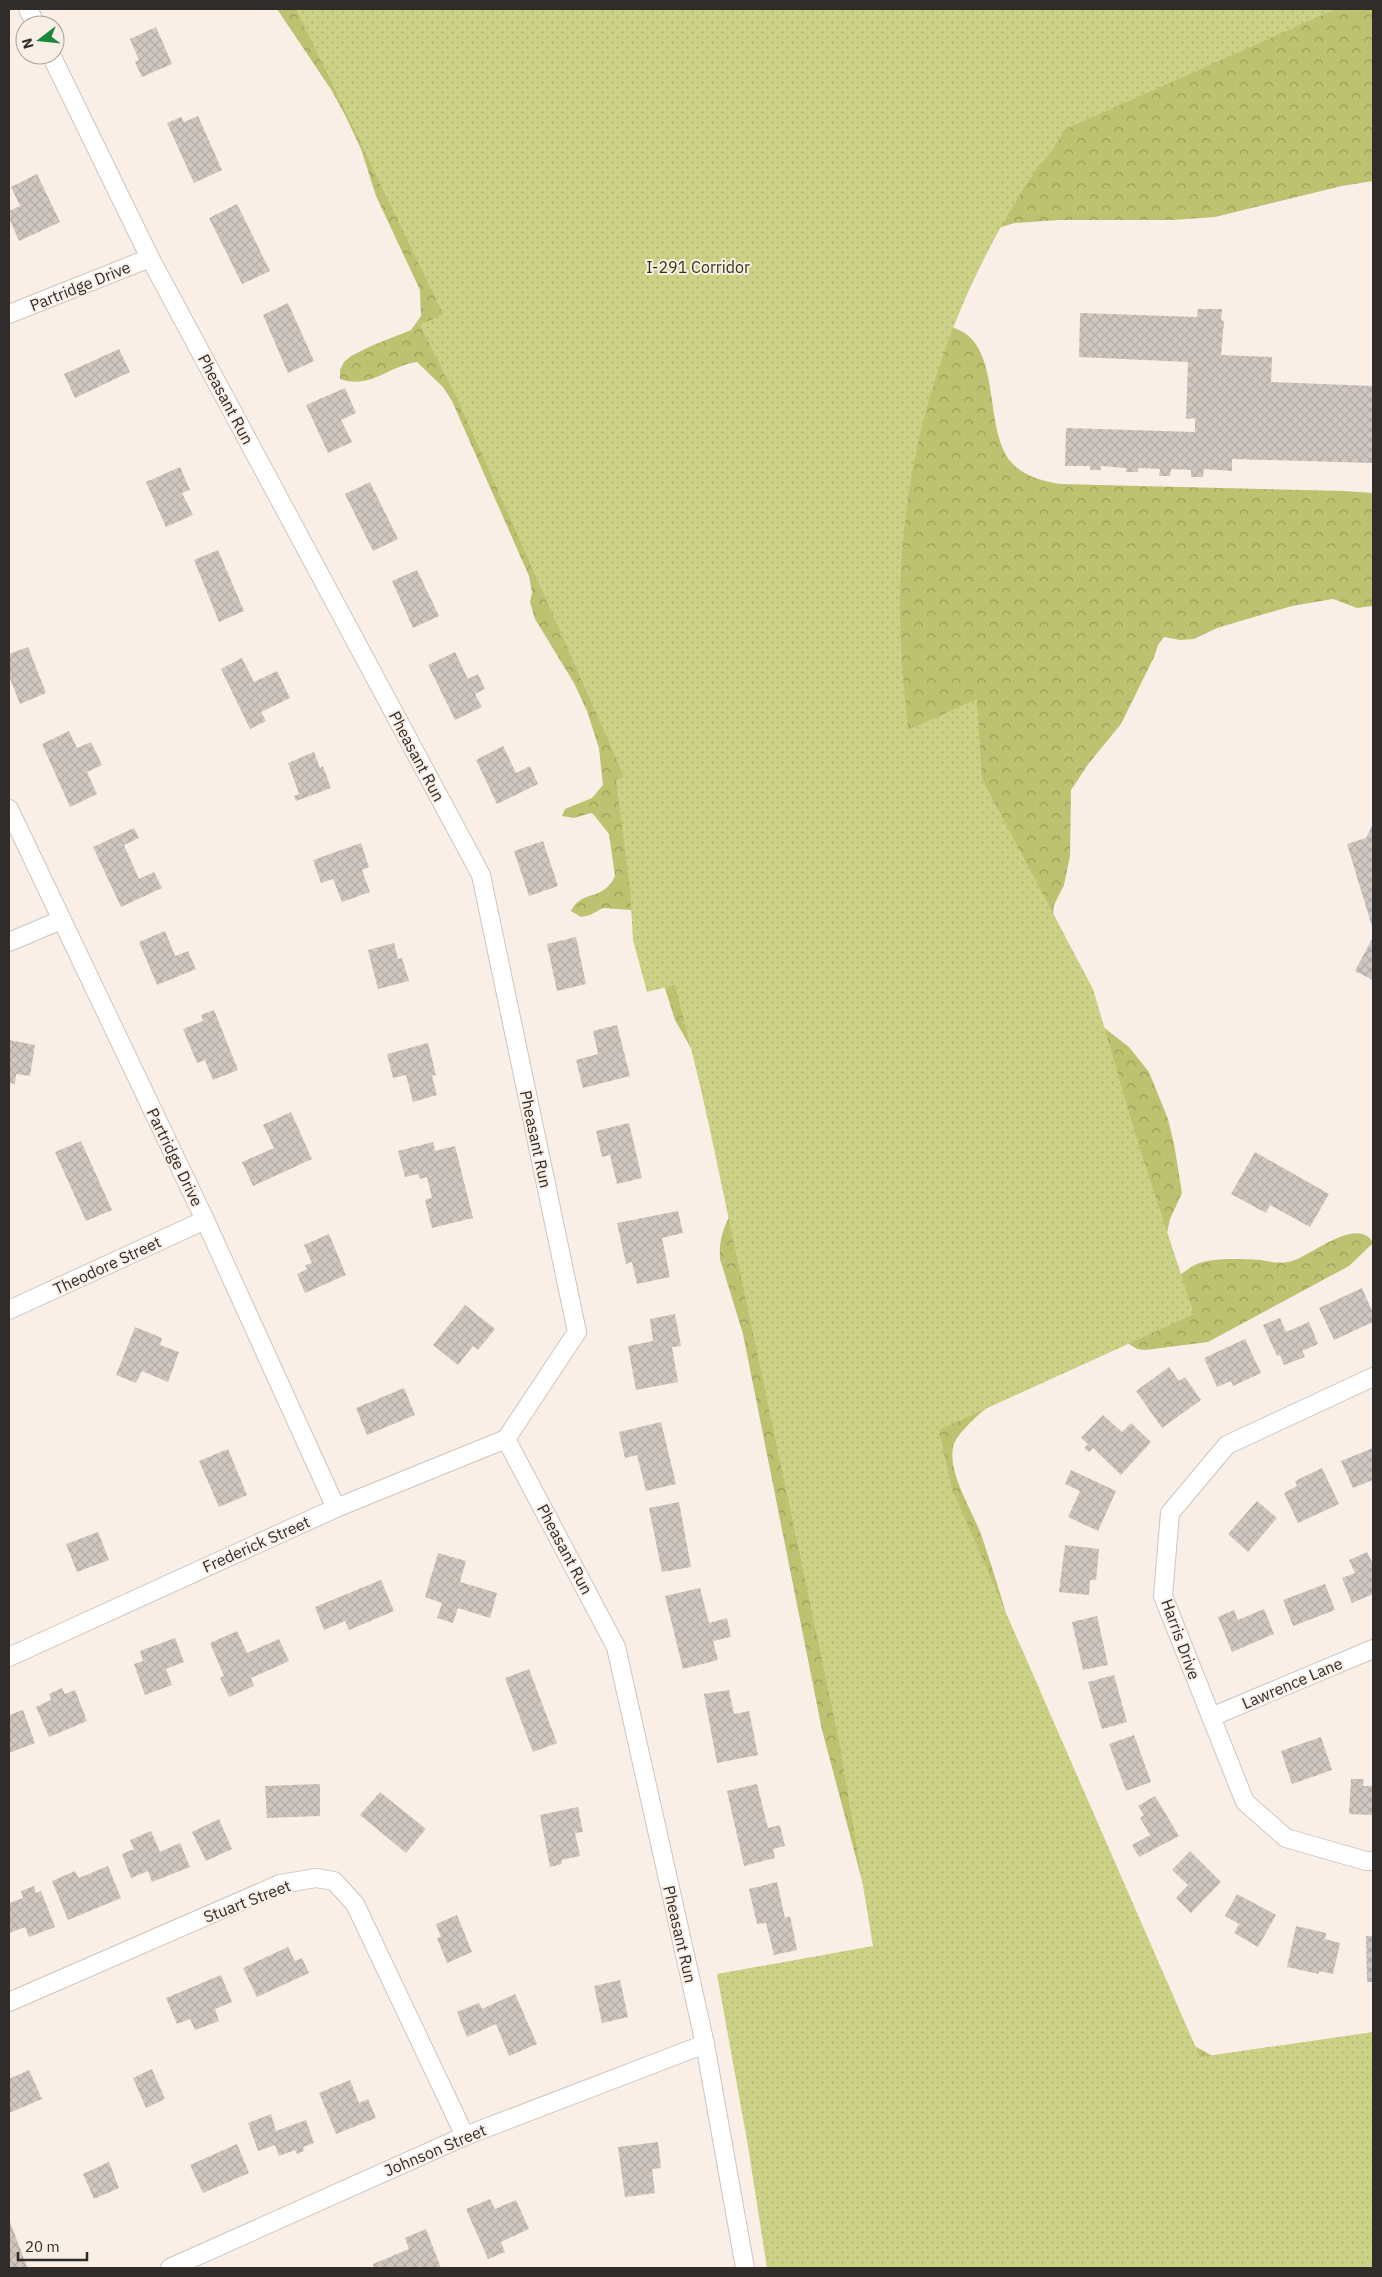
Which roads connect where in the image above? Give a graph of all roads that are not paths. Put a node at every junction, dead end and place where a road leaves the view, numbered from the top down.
1 (56, 65) edge
2 (150, 258) junction
3 (9, 314) edge
4 (9, 809) edge
5 (60, 920) junction
6 (9, 942) edge
7 (205, 1220) junction
8 (9, 1310) edge
9 (1373, 1377) edge
10 (506, 1439) junction
11 (336, 1508) junction
12 (1373, 1649) edge
13 (9, 1657) edge
14 (1211, 1717) junction
15 (1373, 1860) edge
16 (9, 2002) edge
17 (705, 2044) junction
18 (465, 2136) junction
19 (170, 2268) edge
20 (745, 2268) edge

1 - 2 street, Pheasant Run
2 - 3 street, Partridge Drive
2 - 10 street, Pheasant Run
4 - 5 street, Partridge Drive
5 - 6 street
5 - 7 street, Partridge Drive
7 - 8 street, Theodore Street
7 - 11 street, Partridge Drive
9 - 14 street, Harris Drive
10 - 11 street, Frederick Street
10 - 17 street, Pheasant Run
11 - 13 street, Frederick Street
12 - 14 street, Lawrence Lane
14 - 15 street, Harris Drive
16 - 18 street, Stuart Street
17 - 18 street, Johnson Street
17 - 20 street, Pheasant Run
18 - 19 street, Johnson Street

